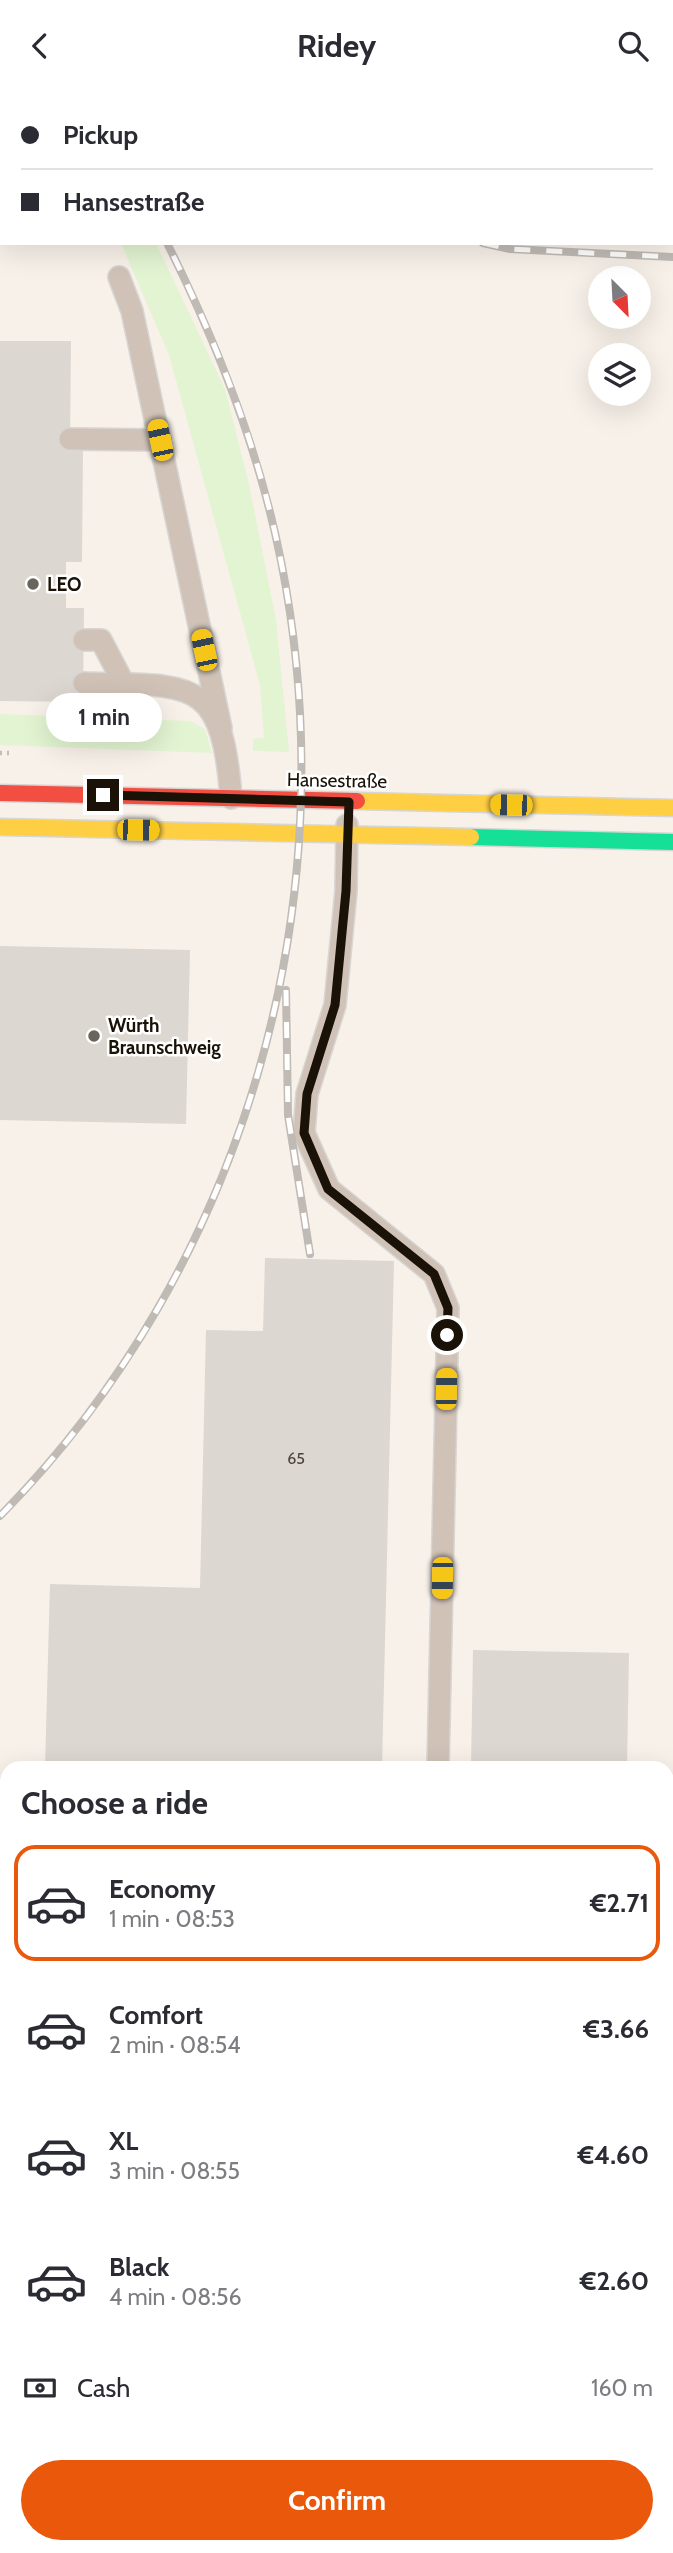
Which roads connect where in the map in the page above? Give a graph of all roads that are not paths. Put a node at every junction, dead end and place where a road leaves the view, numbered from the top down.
1 (119, 277) dead end
2 (70, 439) dead end
3 (160, 440) junction
4 (84, 640) dead end
5 (83, 683) dead end
6 (124, 684) junction
7 (221, 728) junction
8 (0, 793) edge
9 (231, 798) junction
10 (349, 802) junction
11 (673, 808) edge
12 (0, 827) edge
13 (346, 834) junction
14 (673, 842) edge
15 (438, 1761) edge

1 - 3 lane
2 - 3 lane
3 - 7 lane
4 - 6 lane
5 - 6 lane
6 - 7 lane
7 - 9 lane
8 - 9 main road, Hansestraße
9 - 10 main road, Hansestraße
10 - 11 main road, Hansestraße
10 - 13 lane
12 - 13 main road
13 - 14 main road
13 - 15 lane

